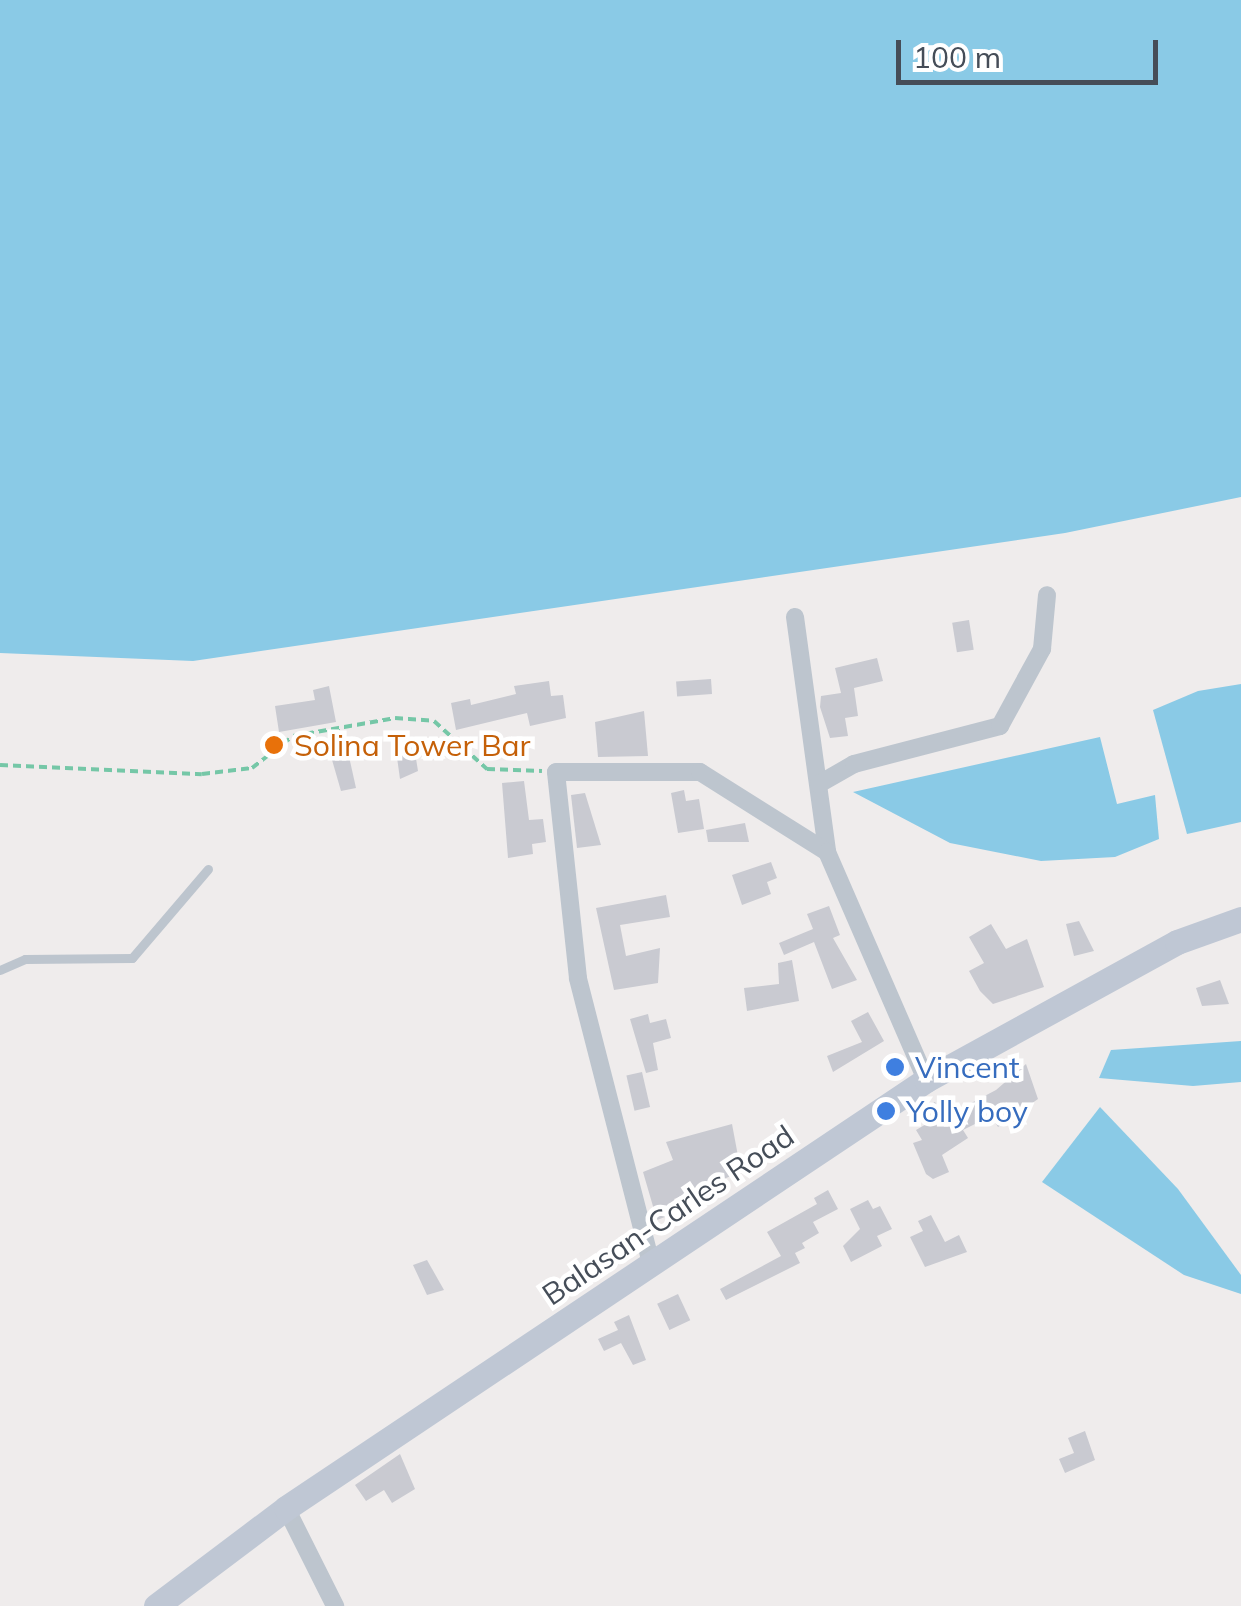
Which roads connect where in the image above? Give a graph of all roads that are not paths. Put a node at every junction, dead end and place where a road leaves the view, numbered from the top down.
1 (1046, 595) dead end
2 (795, 617) dead end
3 (819, 784) junction
4 (827, 852) junction
5 (208, 869) dead end
6 (1241, 919) edge
7 (0, 970) edge
8 (926, 1080) junction
9 (652, 1267) junction
10 (286, 1508) junction
11 (156, 1606) edge
12 (335, 1606) edge

1 - 3 street
2 - 3 street
3 - 4 street
4 - 8 street
4 - 9 street
5 - 7 lane
6 - 8 main road, Balasan-Carles Road
8 - 9 main road, Balasan-Carles Road
9 - 10 main road, Balasan-Carles Road
10 - 11 main road, Balasan-Carles Road
10 - 12 street

